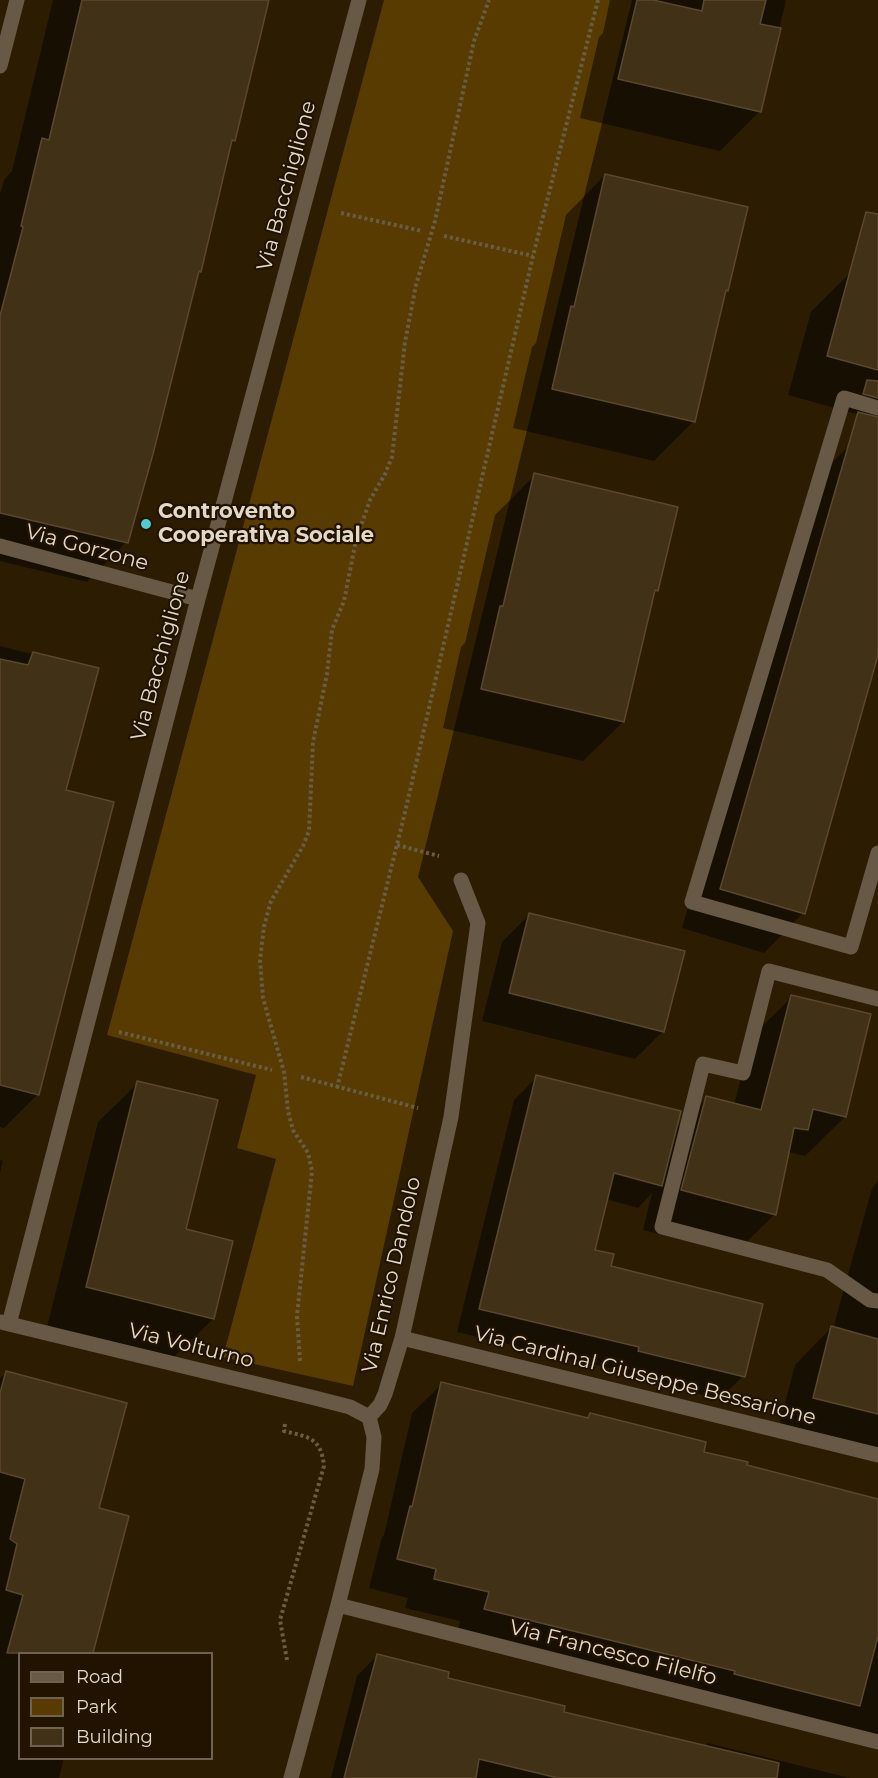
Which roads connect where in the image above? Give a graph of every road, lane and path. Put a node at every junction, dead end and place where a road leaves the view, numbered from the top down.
1 (17, 0) edge
2 (359, 0) edge
3 (489, 0) edge
4 (598, 0) edge
5 (0, 66) edge
6 (341, 213) dead end
7 (422, 231) dead end
8 (444, 236) dead end
9 (533, 256) junction
10 (878, 408) edge
11 (0, 546) edge
12 (198, 599) junction
13 (397, 845) junction
14 (878, 853) edge
15 (461, 880) joint
16 (878, 999) edge
17 (87, 1024) junction
18 (272, 1070) dead end
19 (301, 1077) dead end
20 (338, 1088) junction
21 (451, 1117) junction
22 (878, 1302) edge
23 (4, 1323) edge
24 (402, 1338) junction
25 (300, 1360) dead end
26 (369, 1417) junction
27 (286, 1418) dead end
28 (878, 1455) edge
29 (338, 1605) junction
30 (288, 1667) dead end
31 (878, 1742) edge
32 (291, 1778) edge

1 - 5 street
2 - 12 street, Via Bacchiglione
3 - 25 path
4 - 9 path
6 - 7 path
8 - 9 path
9 - 13 path
10 - 14 street
11 - 12 street, Via Gorzone
12 - 17 street, Via Bacchiglione
13 - 15 path
13 - 20 path
15 - 21 street, Via Enrico Dandolo
16 - 22 street
17 - 18 path
17 - 23 street, Via Bacchiglione
19 - 20 path
20 - 21 path
21 - 24 street, Via Enrico Dandolo
23 - 26 street, Via Volturno
24 - 26 street, Via Enrico Dandolo
24 - 28 street, Via Cardinal Giuseppe Bessarione
26 - 29 street
27 - 30 path
29 - 31 street, Via Francesco Filelfo
29 - 32 street

